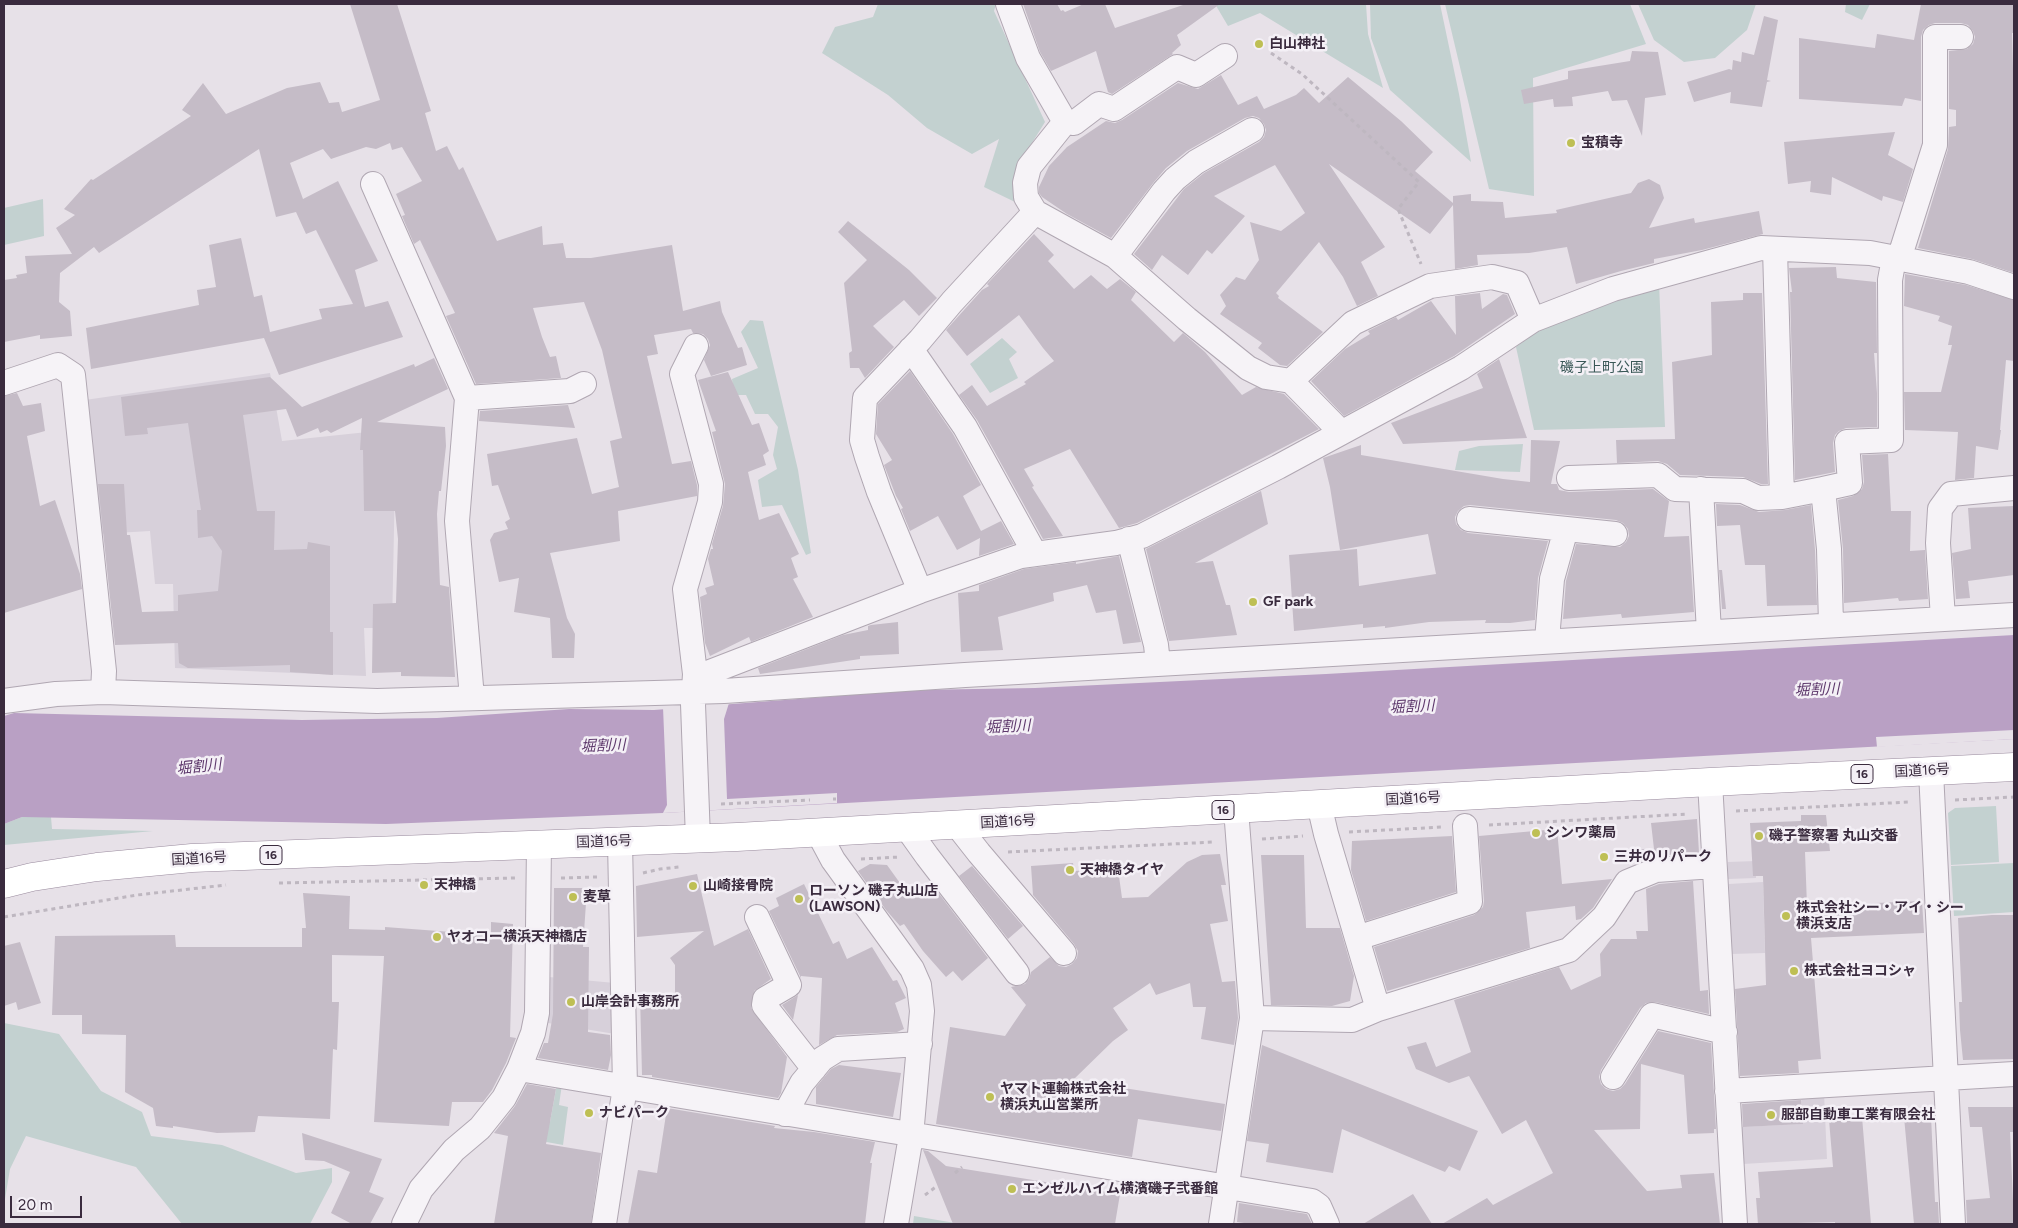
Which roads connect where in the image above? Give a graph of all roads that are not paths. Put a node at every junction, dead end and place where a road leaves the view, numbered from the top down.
1 (1008, 4) edge
2 (1961, 37) dead end
3 (1224, 56) dead end
4 (1065, 122) junction
5 (1252, 130) dead end
6 (373, 184) dead end
7 (1035, 212) junction
8 (1775, 249) junction
9 (1116, 256) junction
10 (1896, 258) junction
11 (2014, 287) edge
12 (1533, 320) junction
13 (696, 346) dead end
14 (911, 349) junction
15 (1291, 381) junction
16 (4, 383) edge
17 (584, 384) dead end
18 (467, 398) junction
19 (1342, 432) junction
20 (1569, 478) dead end
21 (2014, 488) edge
22 (1823, 489) junction
23 (1700, 490) junction
24 (1782, 497) junction
25 (1469, 519) dead end
26 (1566, 529) junction
27 (1615, 534) dead end
28 (1129, 539) junction
29 (1035, 554) junction
30 (920, 591) junction
31 (2014, 615) edge
32 (1943, 618) junction
33 (1831, 625) junction
34 (1709, 632) junction
35 (1547, 640) junction
36 (1158, 663) junction
37 (103, 692) junction
38 (694, 697) junction
39 (472, 698) junction
40 (4, 700) edge
41 (2014, 767) edge
42 (1930, 771) junction
43 (1710, 782) junction
44 (1320, 804) junction
45 (1236, 809) junction
46 (957, 825) junction
47 (1465, 826) dead end
48 (907, 828) junction
49 (818, 832) junction
50 (698, 839) junction
51 (620, 842) junction
52 (539, 844) junction
53 (1714, 866) junction
54 (4, 884) edge
55 (757, 918) dead end
56 (1357, 938) junction
57 (1064, 953) dead end
58 (1017, 973) dead end
59 (1378, 1009) junction
60 (1252, 1018) junction
61 (1725, 1032) junction
62 (920, 1044) junction
63 (519, 1069) junction
64 (814, 1070) junction
65 (2014, 1074) edge
66 (1613, 1077) dead end
67 (1946, 1078) junction
68 (625, 1087) junction
69 (1727, 1091) junction
70 (785, 1114) junction
71 (911, 1136) junction
72 (1227, 1187) junction
73 (404, 1224) edge
74 (604, 1224) edge
75 (896, 1224) edge
76 (1221, 1224) edge
77 (1327, 1224) edge
78 (1735, 1224) edge
79 (1954, 1224) edge

1 - 4 street
2 - 10 street
3 - 4 street
4 - 7 street
5 - 9 street
6 - 18 street
7 - 9 street
7 - 14 street
8 - 10 street
8 - 12 street
8 - 24 street
9 - 15 street
10 - 11 street
10 - 22 street
12 - 15 street
12 - 19 street
13 - 38 street
14 - 29 street
14 - 30 street
15 - 19 street
16 - 37 street
17 - 18 street
18 - 39 street
19 - 28 street
20 - 23 street
21 - 32 street
22 - 24 street
22 - 33 street
23 - 24 street
23 - 34 street
25 - 26 street
26 - 27 street
26 - 35 street
28 - 29 street
28 - 36 street
29 - 30 street
30 - 38 street
31 - 32 street
32 - 33 street
33 - 34 street
34 - 35 street
35 - 36 street
36 - 38 street
37 - 39 street
37 - 40 street
38 - 39 street
38 - 50 street
41 - 42 highway, 国道16号 / 16
42 - 43 highway, 国道16号 / 16
42 - 67 street
43 - 44 highway, 国道16号 / 16
43 - 53 street
44 - 45 highway, 国道16号 / 16
44 - 56 street
45 - 46 highway, 国道16号 / 16
45 - 60 street
46 - 48 highway, 国道16号 / 16
46 - 57 street
47 - 56 street
48 - 49 highway, 国道16号 / 16
48 - 58 street
49 - 50 highway, 国道16号 / 16
49 - 62 street
50 - 51 highway, 国道16号 / 16
51 - 52 highway, 国道16号 / 16
51 - 68 street
52 - 54 highway, 国道16号 / 16
52 - 63 street
53 - 59 street
53 - 61 street
55 - 64 street
56 - 59 street
59 - 60 street
60 - 72 street
61 - 66 street
61 - 69 street
62 - 64 street
62 - 71 street
63 - 68 street
63 - 73 street
64 - 70 street
65 - 67 street
67 - 69 street
67 - 79 street
68 - 70 street
68 - 74 street
69 - 78 street
70 - 71 street
71 - 72 street
71 - 75 street
72 - 76 street
72 - 77 street

